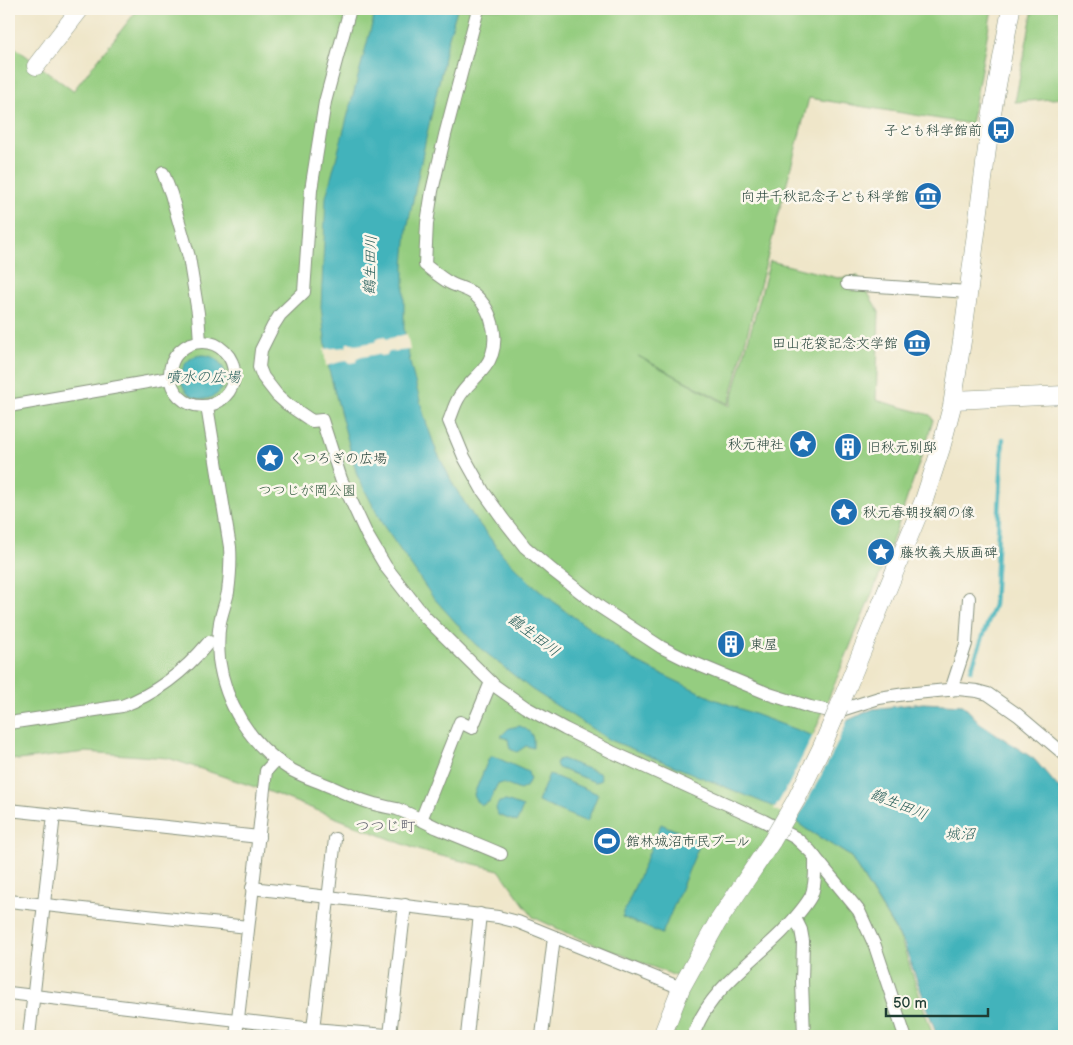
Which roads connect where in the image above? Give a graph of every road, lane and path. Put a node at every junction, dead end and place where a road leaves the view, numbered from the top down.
1 (80, 9) edge
2 (350, 9) edge
3 (478, 9) edge
4 (1011, 9) edge
5 (36, 66) dead end
6 (163, 173) dead end
7 (847, 284) dead end
8 (969, 292) junction
9 (200, 342) junction
10 (170, 378) junction
11 (1064, 395) edge
12 (954, 400) junction
13 (9, 406) edge
14 (207, 406) junction
15 (969, 598) dead end
16 (209, 642) dead end
17 (491, 682) junction
18 (951, 690) junction
19 (9, 722) edge
20 (1064, 754) edge
21 (276, 760) junction
22 (9, 810) edge
23 (54, 815) junction
24 (421, 820) junction
25 (258, 837) junction
26 (335, 839) dead end
27 (502, 854) dead end
28 (815, 857) junction
29 (252, 888) junction
30 (329, 896) junction
31 (9, 901) edge
32 (43, 905) junction
33 (405, 906) junction
34 (480, 914) junction
35 (795, 918) junction
36 (248, 928) junction
37 (554, 936) junction
38 (681, 988) junction
39 (9, 993) edge
40 (33, 996) junction
41 (238, 1020) junction
42 (313, 1029) junction
43 (29, 1036) edge
44 (236, 1036) edge
45 (395, 1036) edge
46 (467, 1036) edge
47 (542, 1036) edge
48 (662, 1036) edge
49 (693, 1036) edge
50 (804, 1036) edge
51 (905, 1036) edge

1 - 5 street
2 - 17 street
3 - 18 street
4 - 8 street
6 - 9 street
7 - 8 street
8 - 12 street
9 - 10 street
9 - 14 street
10 - 13 street
10 - 14 street
11 - 12 street
12 - 38 street, bridge
14 - 21 street
15 - 18 street
16 - 19 street
17 - 24 street
17 - 28 street
18 - 20 street
21 - 24 street
21 - 25 street
22 - 23 street
23 - 25 street
23 - 32 street
24 - 27 street
25 - 29 street
26 - 30 street
28 - 35 street
28 - 51 street
29 - 30 street
29 - 36 street
30 - 33 street
30 - 42 street
31 - 32 street
32 - 36 street
32 - 40 street
33 - 34 street
33 - 45 street
34 - 37 street
34 - 46 street
35 - 49 street
35 - 50 street
36 - 41 street
37 - 38 street
37 - 47 street
38 - 48 street
39 - 40 street
40 - 41 street
40 - 43 street
41 - 42 street
41 - 44 street
42 - 45 street

